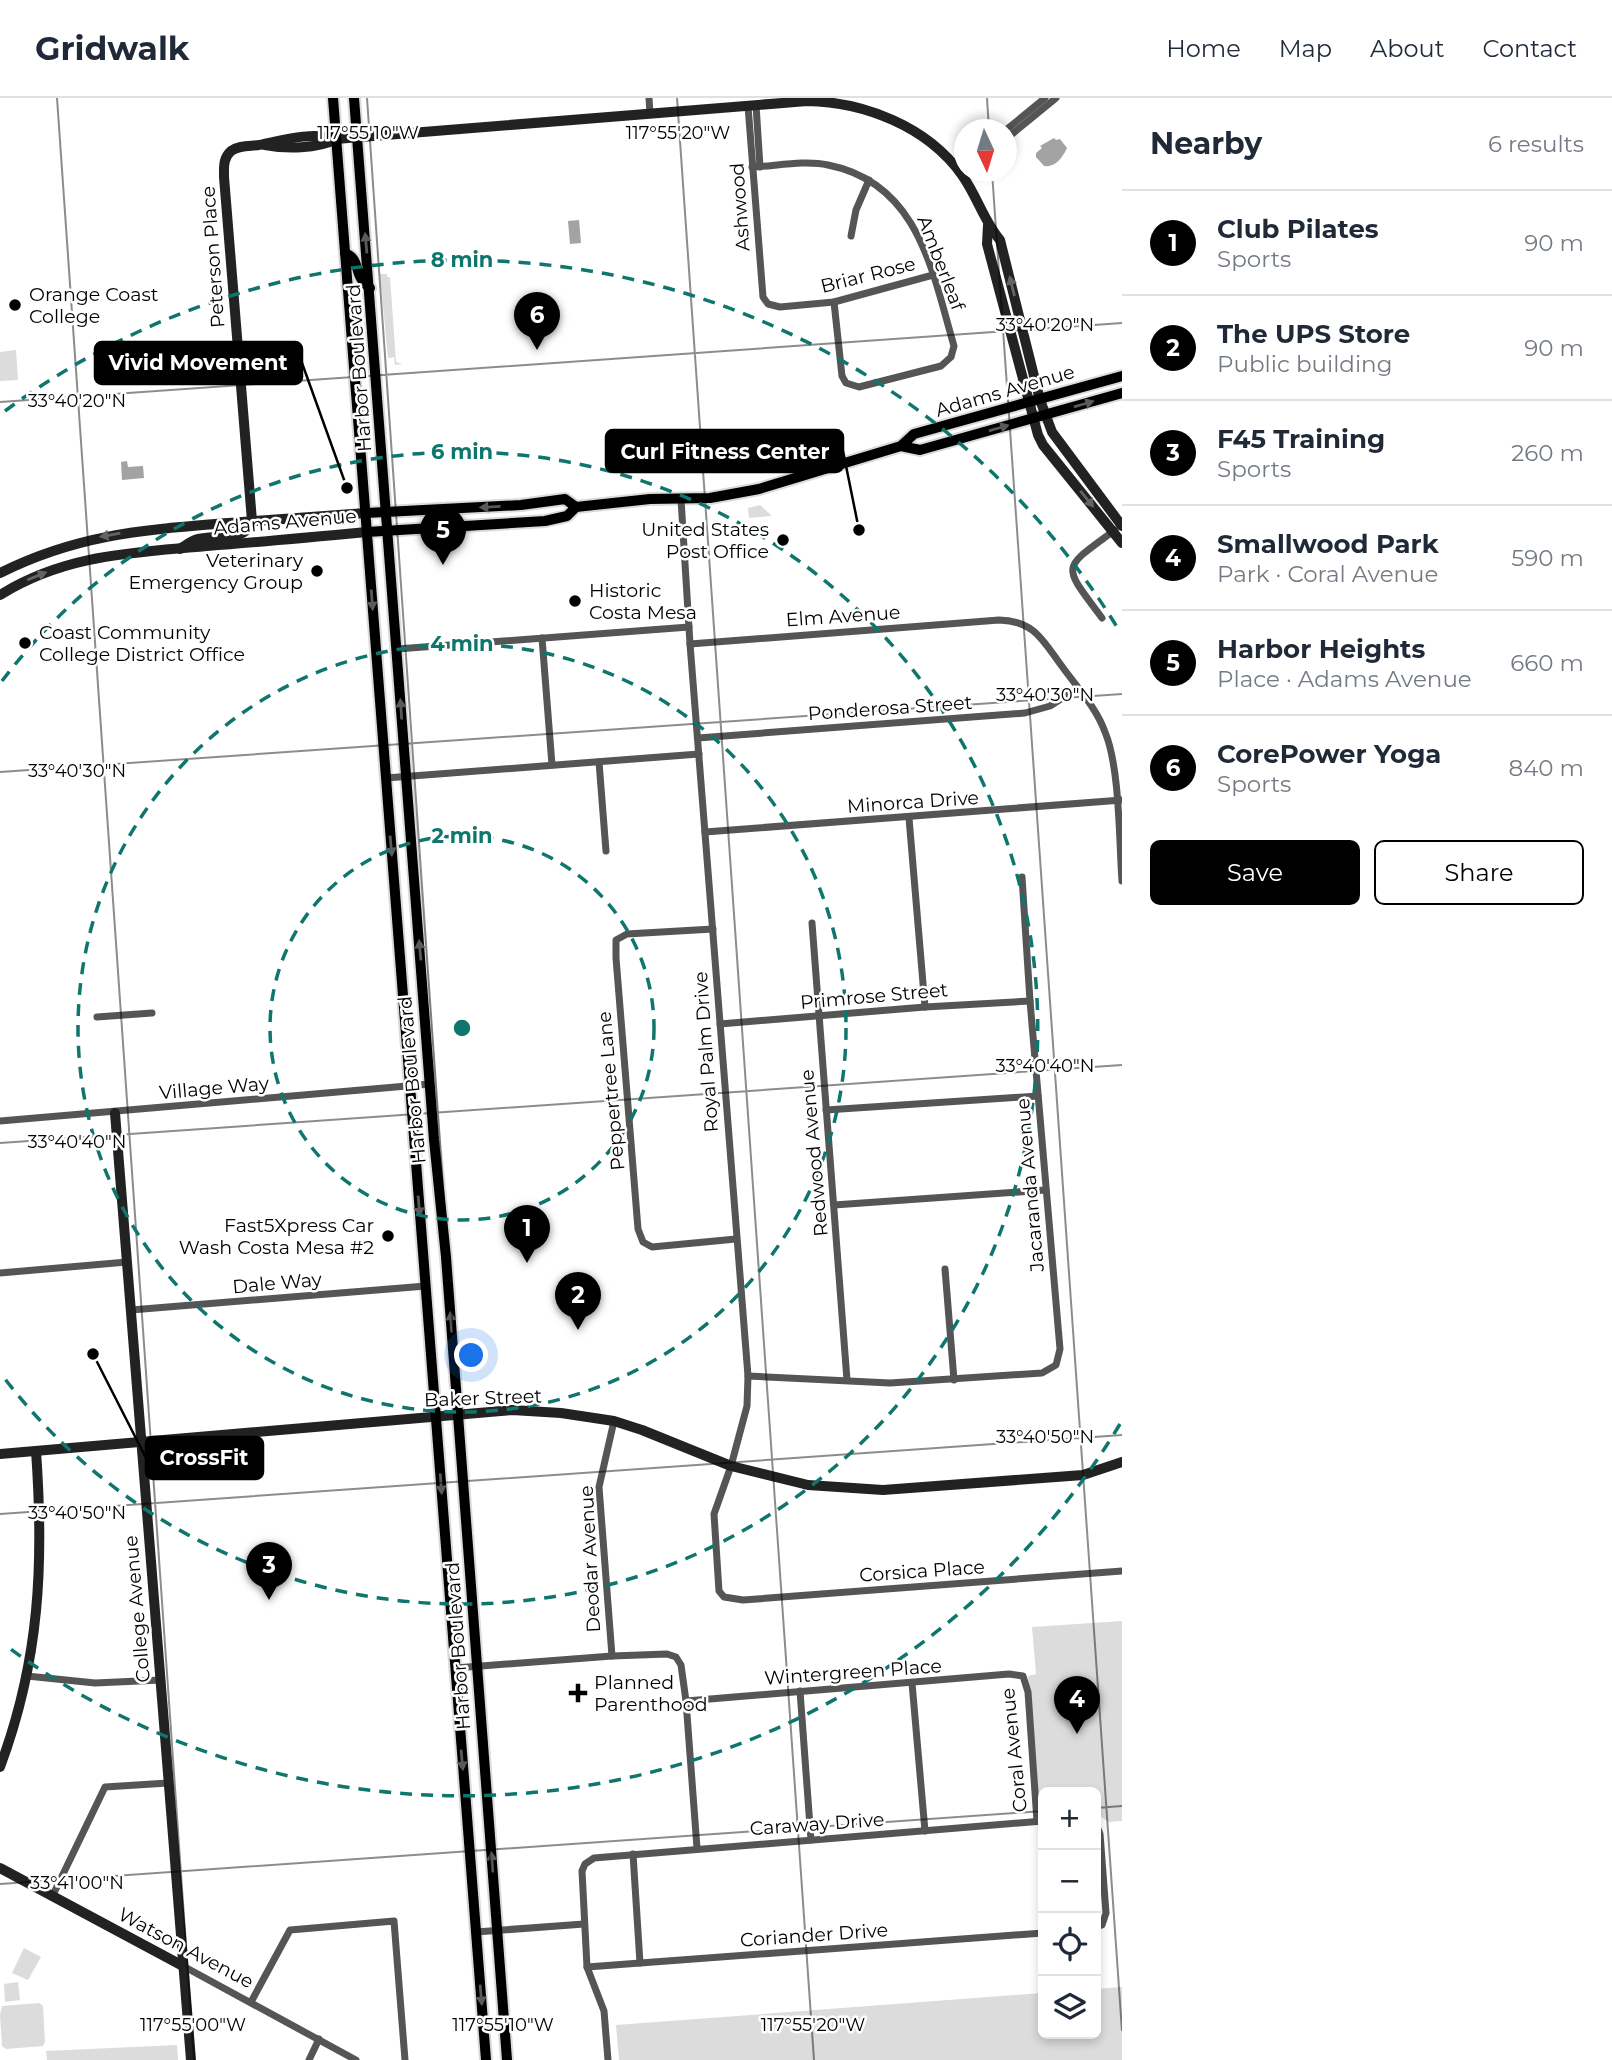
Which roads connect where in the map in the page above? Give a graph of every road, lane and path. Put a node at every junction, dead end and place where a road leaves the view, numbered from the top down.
1 (333, 98) edge
2 (354, 98) edge
3 (649, 98) edge
4 (1045, 98) edge
5 (1056, 98) edge
6 (752, 106) junction
7 (650, 114) junction
8 (1017, 121) edge
9 (1017, 130) edge
10 (357, 137) junction
11 (336, 139) junction
12 (954, 163) edge
13 (756, 167) junction
14 (869, 180) junction
15 (968, 182) edge
16 (988, 225) junction
17 (851, 236) dead end
18 (345, 253) junction
19 (933, 275) junction
20 (370, 288) junction
21 (834, 302) junction
22 (768, 304) joint
23 (1122, 376) edge
24 (1122, 393) edge
25 (1040, 400) junction
26 (1029, 404) junction
27 (1045, 415) junction
28 (1032, 418) junction
29 (901, 446) junction
30 (681, 499) junction
31 (576, 507) junction
32 (387, 512) junction
33 (366, 513) junction
34 (252, 521) junction
35 (178, 527) junction
36 (1119, 528) edge
37 (388, 531) junction
38 (368, 532) junction
39 (1122, 543) edge
40 (180, 549) junction
41 (56, 550) junction
42 (62, 566) junction
43 (0, 573) edge
44 (0, 595) edge
45 (1102, 618) dead end
46 (689, 627) junction
47 (542, 638) junction
48 (690, 644) junction
49 (397, 649) junction
50 (1078, 688) junction
51 (698, 738) junction
52 (699, 754) junction
53 (599, 762) junction
54 (552, 765) junction
55 (406, 777) junction
56 (386, 778) junction
57 (1119, 800) edge
58 (909, 818) junction
59 (705, 832) junction
60 (606, 851) dead end
61 (1022, 877) dead end
62 (1122, 881) edge
63 (812, 923) dead end
64 (713, 929) junction
65 (1030, 1001) junction
66 (925, 1007) junction
67 (152, 1013) dead end
68 (97, 1017) dead end
69 (818, 1017) junction
70 (720, 1024) junction
71 (430, 1084) junction
72 (410, 1086) junction
73 (1038, 1096) junction
74 (826, 1110) junction
75 (115, 1113) junction
76 (0, 1121) edge
77 (1046, 1190) junction
78 (834, 1205) junction
79 (736, 1240) junction
80 (127, 1262) junction
81 (945, 1269) dead end
82 (0, 1273) edge
83 (425, 1286) junction
84 (131, 1310) junction
85 (748, 1376) junction
86 (847, 1380) junction
87 (954, 1380) junction
88 (457, 1414) junction
89 (436, 1416) junction
90 (614, 1421) junction
91 (140, 1441) junction
92 (36, 1451) junction
93 (0, 1454) edge
94 (1122, 1462) edge
95 (731, 1466) junction
96 (1122, 1571) edge
97 (724, 1597) joint
98 (612, 1656) junction
99 (477, 1667) junction
100 (454, 1668) junction
101 (27, 1676) junction
102 (1023, 1676) joint
103 (161, 1680) junction
104 (912, 1684) junction
105 (800, 1691) junction
106 (686, 1701) junction
107 (0, 1767) edge
108 (168, 1783) junction
109 (1038, 1800) edge
110 (1038, 1821) edge
111 (925, 1831) junction
112 (811, 1840) junction
113 (1101, 1847) edge
114 (697, 1848) junction
115 (633, 1854) junction
116 (0, 1868) edge
117 (52, 1897) junction
118 (1101, 1922) edge
119 (584, 1924) junction
120 (497, 1930) junction
121 (476, 1932) junction
122 (1038, 1933) edge
123 (640, 1964) junction
124 (183, 1966) junction
125 (587, 1967) junction
126 (251, 2003) junction
127 (319, 2039) junction
128 (191, 2060) edge
129 (309, 2060) edge
130 (356, 2060) edge
131 (405, 2060) edge
132 (486, 2060) edge
133 (506, 2060) edge
134 (608, 2060) edge

1 - 11 main road, Harbor Boulevard
2 - 10 main road, Harbor Boulevard
3 - 7 street
4 - 8 street
5 - 9 street
6 - 7 street, Peterson Place
6 - 12 street, Peterson Place
6 - 13 street, Ashwood
7 - 10 street, Peterson Place
10 - 11 street, Peterson Place
20 -> 10 main road, Harbor Boulevard
11 - 18 main road, Harbor Boulevard
11 - 34 street, Peterson Place
13 - 14 street, Amberleaf
13 - 22 street, Ashwood
14 - 17 street
14 - 19 street, Amberleaf
15 - 16 street, Peterson Place
25 -> 16 street, Peterson Place
16 - 26 street
18 - 20 main road
18 - 33 main road, Harbor Boulevard
19 - 21 street, Briar Rose
19 - 21 street, Amberleaf
20 - 32 main road, Harbor Boulevard
21 - 22 street, Briar Rose
23 - 25 main road, Adams Avenue
27 -> 24 main road, Adams Avenue
25 - 26 main road, Adams Avenue
25 - 27 street, Peterson Place
26 - 28 street
26 - 29 main road, Adams Avenue
27 - 28 main road, Adams Avenue
27 - 36 street, Peterson Place
29 -> 28 main road, Adams Avenue
28 -> 36 street
29 - 30 main road, Adams Avenue
30 - 31 main road, Adams Avenue
30 - 46 street, Royal Palm Drive
31 -> 32 main road, Adams Avenue
31 - 37 main road, Adams Avenue
32 - 33 main road, Adams Avenue
32 - 37 main road, Harbor Boulevard
33 - 34 street, Adams Avenue
33 - 38 main road, Harbor Boulevard
34 - 35 street, Adams Avenue
34 - 40 street
35 - 40 street
35 -> 41 street, Adams Avenue
36 - 39 street
36 - 45 street
37 - 38 main road, Adams Avenue
37 - 49 main road, Harbor Boulevard
38 - 40 street, Adams Avenue
38 -> 56 main road, Harbor Boulevard
40 - 42 street, Adams Avenue
41 - 42 street
41 - 43 street, Adams Avenue
44 -> 42 street, Adams Avenue
46 - 47 street
46 - 48 street, Royal Palm Drive
47 - 49 street
47 - 54 street
48 - 50 street, Elm Avenue
48 - 51 street, Royal Palm Drive
55 -> 49 main road, Harbor Boulevard
50 - 51 street, Ponderosa Street
50 - 57 street
51 - 52 street, Royal Palm Drive
52 - 53 street
52 - 59 street, Royal Palm Drive
53 - 54 street
53 - 60 street
54 - 55 street
55 - 56 street
71 -> 55 main road, Harbor Boulevard
56 -> 72 main road, Harbor Boulevard
57 - 58 street, Minorca Drive
57 - 62 street
58 - 59 street, Minorca Drive
58 - 66 street
59 - 64 street, Royal Palm Drive
61 - 65 street, Jacaranda Avenue
63 - 69 street, Redwood Avenue
64 - 70 street, Royal Palm Drive
64 - 79 street, Peppertree Lane
65 - 66 street, Primrose Street
65 - 73 street, Jacaranda Avenue
66 - 69 street, Primrose Street
67 - 68 street
69 - 70 street, Primrose Street
69 - 74 street, Redwood Avenue
70 - 79 street, Royal Palm Drive
71 - 72 street, Village Way
88 -> 71 main road, Harbor Boulevard
72 - 75 street, Village Way
72 -> 83 main road, Harbor Boulevard
73 - 74 street
73 - 77 street, Jacaranda Avenue
74 - 78 street, Redwood Avenue
75 - 76 street, Village Way
75 - 80 street, College Avenue
77 - 78 street
77 - 87 street, Jacaranda Avenue
78 - 86 street, Redwood Avenue
79 - 85 street, Royal Palm Drive
80 - 82 street
80 - 84 street, College Avenue
81 - 87 street
83 - 84 street, Dale Way
83 - 89 main road, Harbor Boulevard
84 - 91 street, College Avenue
85 - 86 street
85 - 95 street, Royal Palm Drive
86 - 87 street
88 - 89 street, Baker Street
88 - 90 street, Baker Street
88 - 99 main road, Harbor Boulevard
89 - 91 street, Baker Street
89 -> 100 main road, Harbor Boulevard
90 - 95 street, Baker Street
90 - 98 street, Deodar Avenue
91 - 92 street, Baker Street
91 - 103 street, College Avenue
92 - 93 street, Baker Street
92 - 101 street
94 - 95 street, Baker Street
95 - 97 street, Royal Palm Drive
96 - 97 street, Corsica Place
98 - 99 street
98 - 106 street
99 - 100 street
120 -> 99 main road, Harbor Boulevard
100 -> 121 main road, Harbor Boulevard
101 - 103 street
101 - 107 street
102 - 104 street, Wintergreen Place
102 - 109 street, Coral Avenue
103 - 108 street, College Avenue
104 - 105 street, Wintergreen Place
104 - 111 street
105 - 106 street, Wintergreen Place
105 - 112 street
106 - 114 street
108 - 117 street
108 - 124 street, College Avenue
110 - 111 street, Caraway Drive
111 - 112 street, Caraway Drive
112 - 114 street, Caraway Drive
113 - 118 street
114 - 115 street, Caraway Drive
115 - 119 street, Caraway Drive
115 - 123 street
116 - 117 street, Watson Avenue
117 - 124 street, Watson Avenue
119 - 120 street
119 - 125 street
120 - 121 street
120 - 133 main road, Harbor Boulevard
121 -> 132 main road, Harbor Boulevard
122 - 123 street, Coriander Drive
123 - 125 street, Coriander Drive
124 - 126 street, Watson Avenue
124 - 128 street, College Avenue
125 - 134 street
126 - 127 street, Watson Avenue
126 - 131 street
127 - 129 street
127 - 130 street, Watson Avenue

